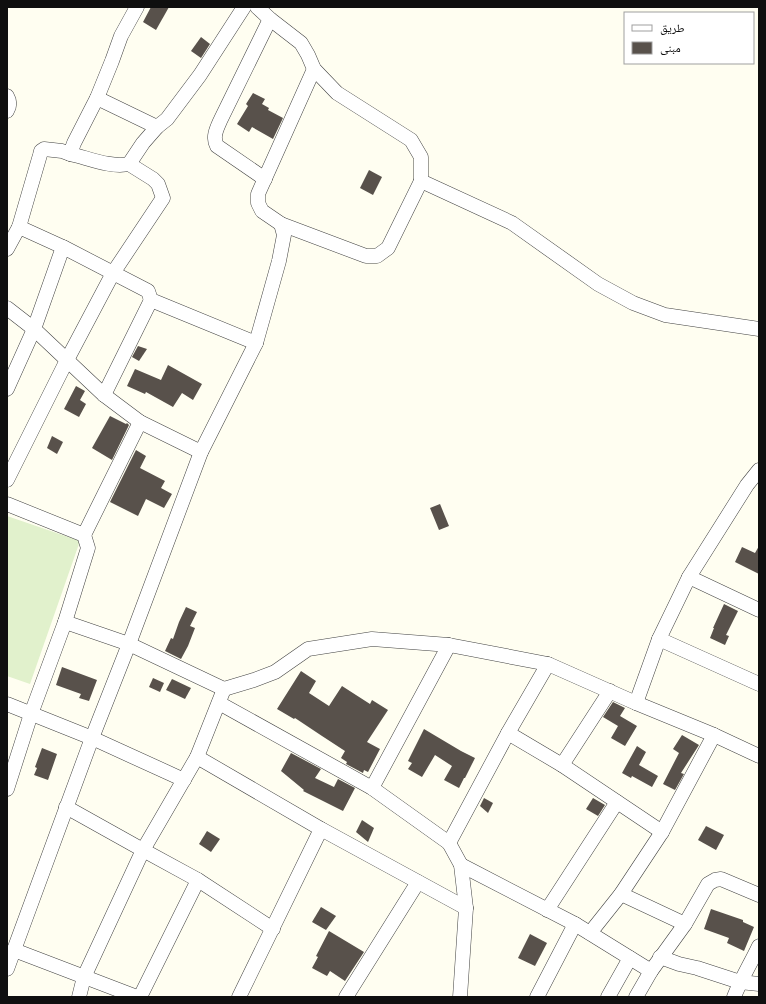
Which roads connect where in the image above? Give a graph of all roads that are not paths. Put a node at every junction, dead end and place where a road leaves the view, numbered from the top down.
1 (137, 7) edge
2 (244, 7) edge
3 (258, 7) edge
4 (270, 19) junction
5 (314, 69) junction
6 (7, 96) edge
7 (97, 98) junction
8 (7, 111) edge
9 (157, 127) junction
10 (70, 154) junction
11 (129, 164) junction
12 (265, 179) junction
13 (422, 181) junction
14 (281, 224) junction
15 (19, 227) junction
16 (63, 247) junction
17 (7, 249) edge
18 (113, 273) junction
19 (151, 300) junction
20 (7, 308) edge
21 (34, 329) junction
22 (759, 329) edge
23 (256, 343) junction
24 (67, 360) junction
25 (7, 389) edge
26 (104, 395) junction
27 (140, 422) junction
28 (201, 452) junction
29 (759, 470) edge
30 (7, 480) edge
31 (7, 504) edge
32 (84, 535) junction
33 (689, 577) junction
34 (759, 610) edge
35 (65, 622) junction
36 (658, 639) junction
37 (129, 644) junction
38 (449, 645) junction
39 (548, 664) junction
40 (759, 684) edge
41 (224, 689) junction
42 (610, 691) junction
43 (636, 702) junction
44 (219, 703) junction
45 (7, 704) edge
46 (31, 714) junction
47 (508, 733) junction
48 (714, 735) junction
49 (92, 738) junction
50 (759, 756) edge
51 (197, 757) junction
52 (562, 765) junction
53 (184, 780) junction
54 (7, 788) edge
55 (372, 788) junction
56 (617, 802) junction
57 (66, 807) junction
58 (322, 829) junction
59 (662, 832) junction
60 (449, 844) junction
61 (143, 850) junction
62 (461, 865) junction
63 (198, 880) junction
64 (418, 882) junction
65 (621, 894) junction
66 (759, 895) edge
67 (466, 908) junction
68 (547, 910) junction
69 (574, 924) junction
70 (685, 924) junction
71 (273, 928) junction
72 (590, 933) junction
73 (759, 946) edge
74 (14, 950) junction
75 (660, 957) junction
76 (630, 958) junction
77 (7, 969) edge
78 (651, 971) junction
79 (84, 977) junction
80 (740, 982) junction
81 (759, 984) edge
82 (79, 997) edge
83 (137, 997) edge
84 (140, 997) edge
85 (239, 997) edge
86 (346, 997) edge
87 (460, 997) edge
88 (536, 997) edge
89 (608, 997) edge
90 (636, 997) edge
91 (734, 997) edge

1 - 7 street
2 - 9 street
3 - 4 street
4 - 5 street
4 - 12 street
5 - 12 street
5 - 13 street
6 - 8 street
7 - 9 street
7 - 10 street
9 - 11 street
10 - 11 street
10 - 15 street
11 - 18 street
12 - 14 street
13 - 14 street
13 - 22 street
14 - 23 street
15 - 16 street
15 - 17 street
16 - 18 street
16 - 21 street
18 - 19 street
18 - 24 street
19 - 23 street
19 - 26 street
20 - 21 street
21 - 24 street
21 - 25 street
23 - 28 street
24 - 26 street
24 - 30 street
26 - 27 street
27 - 28 street
27 - 32 street
28 - 37 street
29 - 33 street
31 - 32 street
32 - 35 street
33 - 34 street
33 - 36 street
35 - 37 street
35 - 46 street
36 - 40 street
36 - 43 street
37 - 41 street
37 - 49 street
38 - 39 street
38 - 41 street
38 - 55 street
39 - 42 street
39 - 47 street
41 - 44 street
42 - 43 street
42 - 52 street
43 - 48 street
44 - 51 street
44 - 55 street
45 - 46 street
46 - 49 street
46 - 54 street
47 - 52 street
47 - 60 street
48 - 50 street
48 - 59 street
49 - 53 street
49 - 57 street
51 - 53 street
51 - 58 street
52 - 56 street
53 - 61 street
55 - 60 street
56 - 59 street
56 - 68 street
57 - 61 street
57 - 74 street
58 - 64 street
58 - 71 street
59 - 65 street
60 - 62 street
61 - 63 street
61 - 79 street
62 - 67 street
62 - 68 street
63 - 71 street
63 - 84 street
64 - 67 street
64 - 86 street
65 - 70 street
65 - 72 street
66 - 70 street
67 - 87 street
68 - 69 street
69 - 72 street
69 - 88 street
70 - 75 street
71 - 85 street
72 - 76 street
73 - 80 street
74 - 77 street
74 - 79 street
75 - 78 street
75 - 80 street
76 - 78 street
76 - 89 street
78 - 90 street
79 - 82 street
79 - 83 street
80 - 81 street
80 - 91 street

